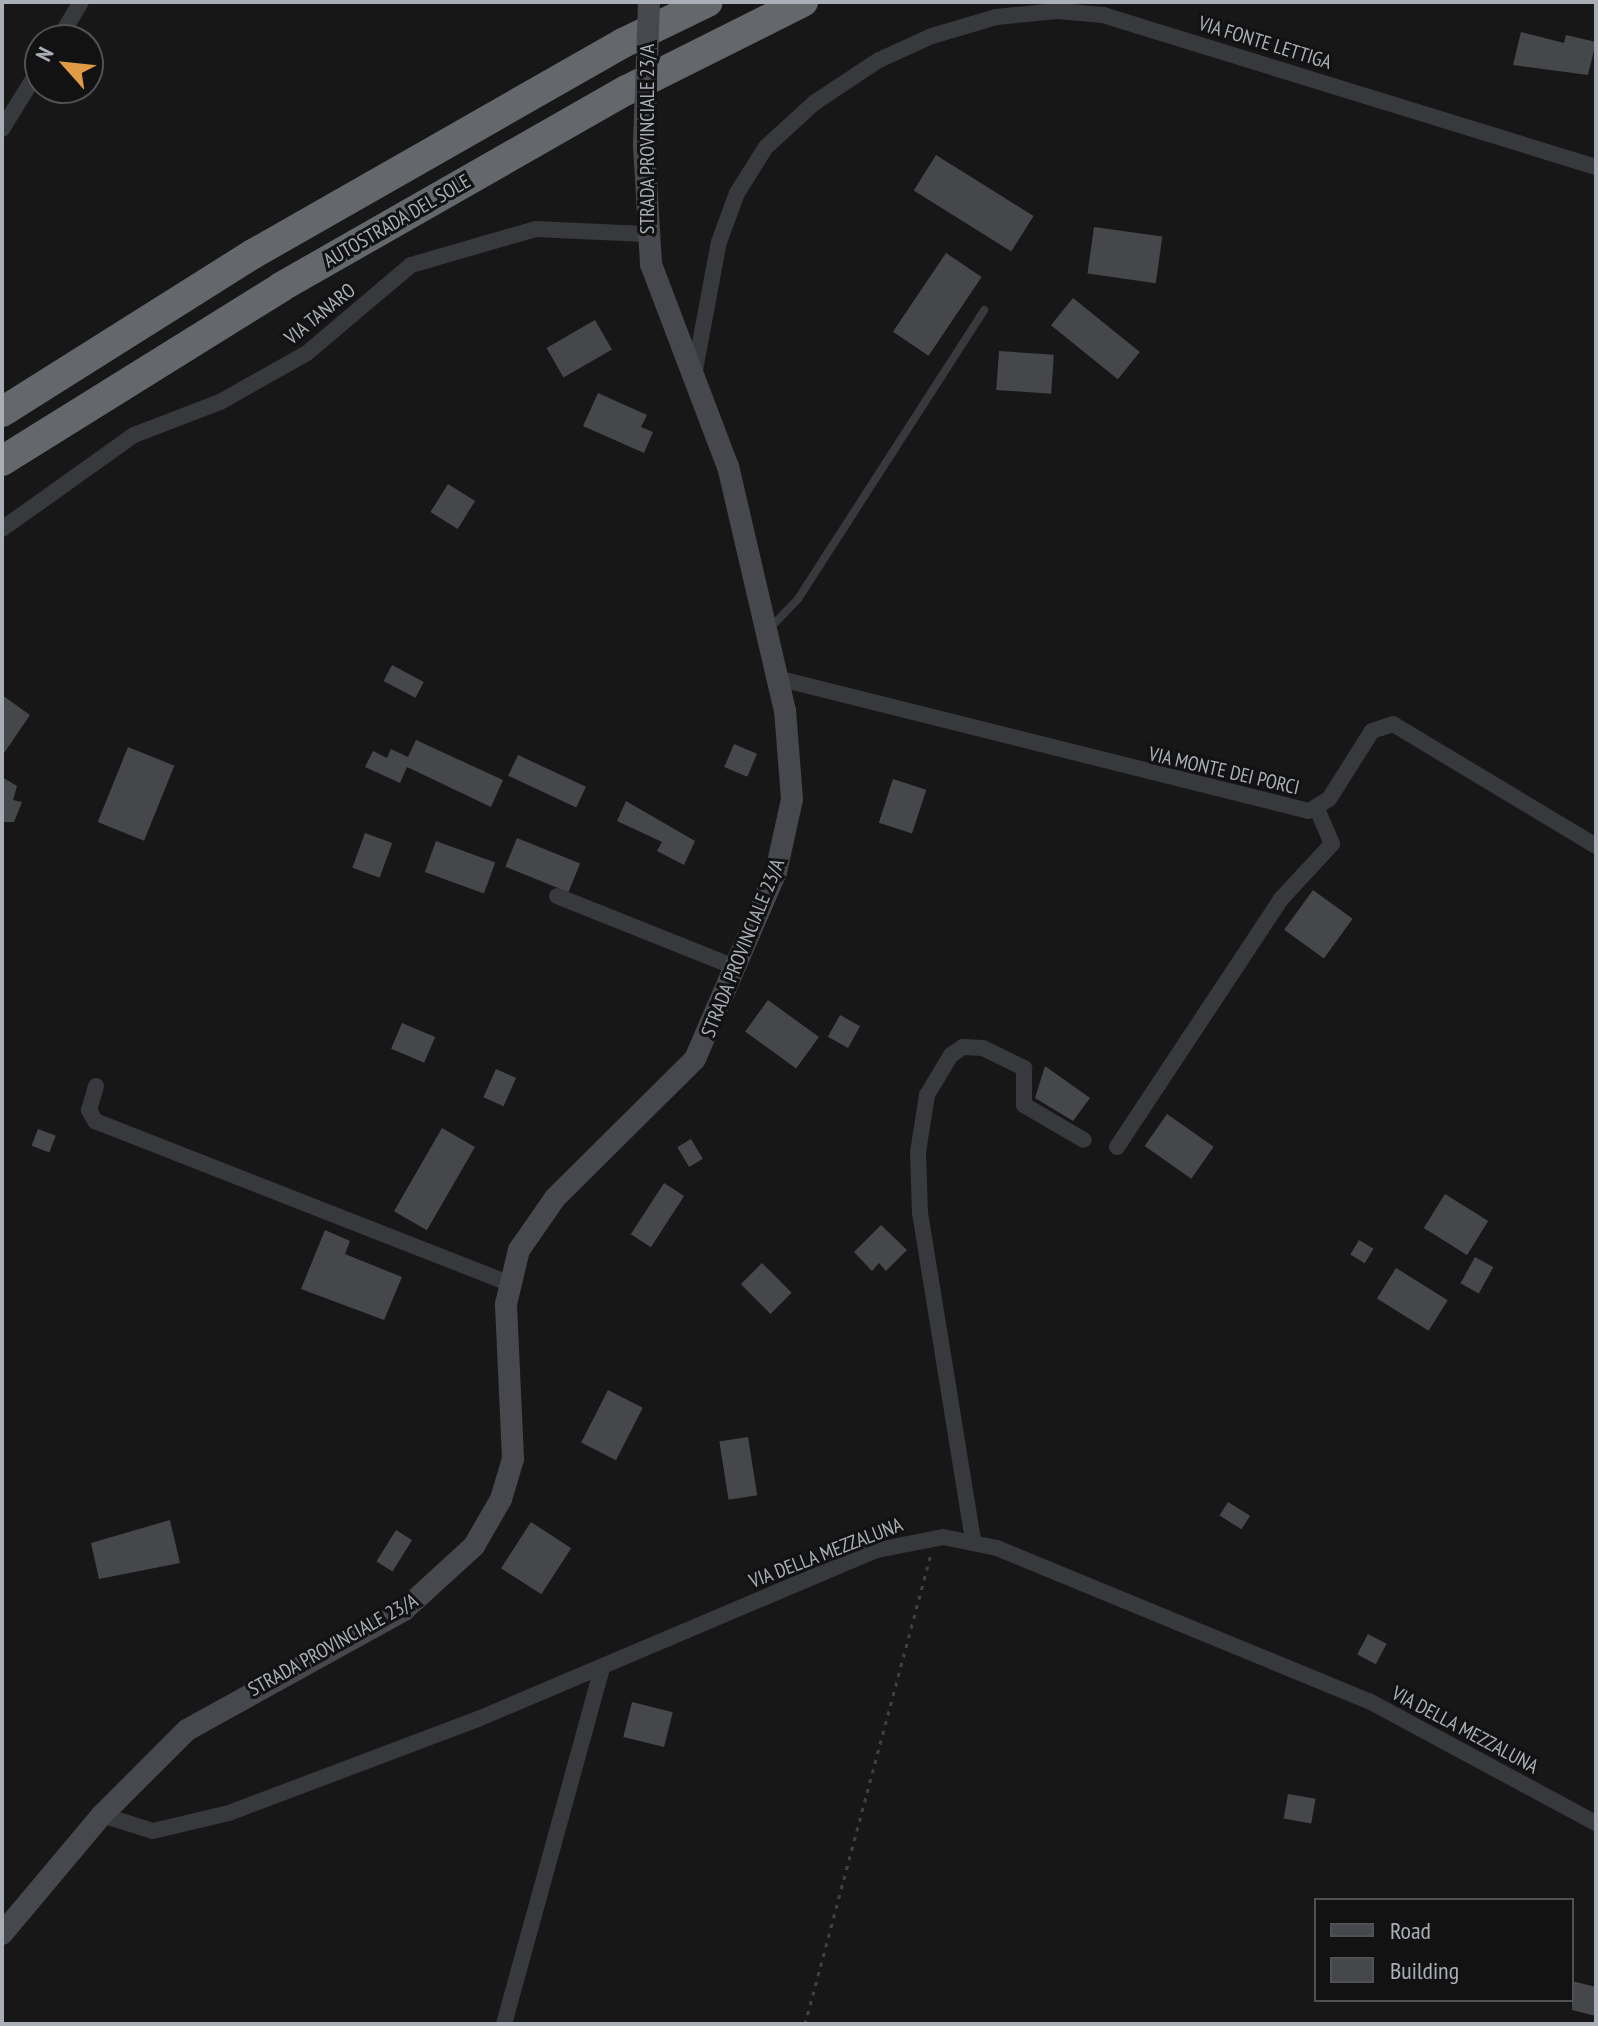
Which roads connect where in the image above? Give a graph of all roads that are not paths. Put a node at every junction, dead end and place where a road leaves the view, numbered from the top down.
1 (81, 2) edge
2 (649, 2) edge
3 (708, 2) edge
4 (803, 2) edge
5 (68, 24) edge
6 (24, 94) edge
7 (2, 129) edge
8 (1596, 167) edge
9 (645, 234) junction
10 (984, 310) dead end
11 (694, 377) junction
12 (2, 412) edge
13 (2, 461) edge
14 (2, 529) edge
15 (763, 634) junction
16 (777, 678) junction
17 (1317, 809) junction
18 (1596, 846) edge
19 (557, 896) dead end
20 (737, 968) junction
21 (96, 1086) dead end
22 (1084, 1140) dead end
23 (1117, 1147) dead end
24 (508, 1283) junction
25 (973, 1540) junction
26 (602, 1668) junction
27 (102, 1815) junction
28 (1596, 1823) edge
29 (2, 1934) edge
30 (504, 2024) edge

1 - 5 street
2 - 9 street, STRADA PROVINCIALE 23/A, bridge
3 - 12 highway
4 - 13 highway, AUTOSTRADA DEL SOLE
6 - 7 street
8 - 11 street, VIA FONTE LETTIGA
9 - 11 street, STRADA PROVINCIALE 23/A
9 - 14 street, VIA TANARO
10 - 15 lane
11 - 15 street, STRADA PROVINCIALE 23/A
15 - 16 street, STRADA PROVINCIALE 23/A
16 - 17 street, VIA MONTE DEI PORCI
16 - 20 street, STRADA PROVINCIALE 23/A
17 - 18 street, VIA MONTE DEI PORCI
17 - 23 street
19 - 20 street
20 - 24 street, STRADA PROVINCIALE 23/A
21 - 24 street
22 - 25 street
24 - 27 street, STRADA PROVINCIALE 23/A
25 - 26 street, VIA DELLA MEZZALUNA
25 - 28 street, VIA DELLA MEZZALUNA
26 - 27 street, VIA DELLA MEZZALUNA
26 - 30 street
27 - 29 street, STRADA PROVINCIALE 23/A

